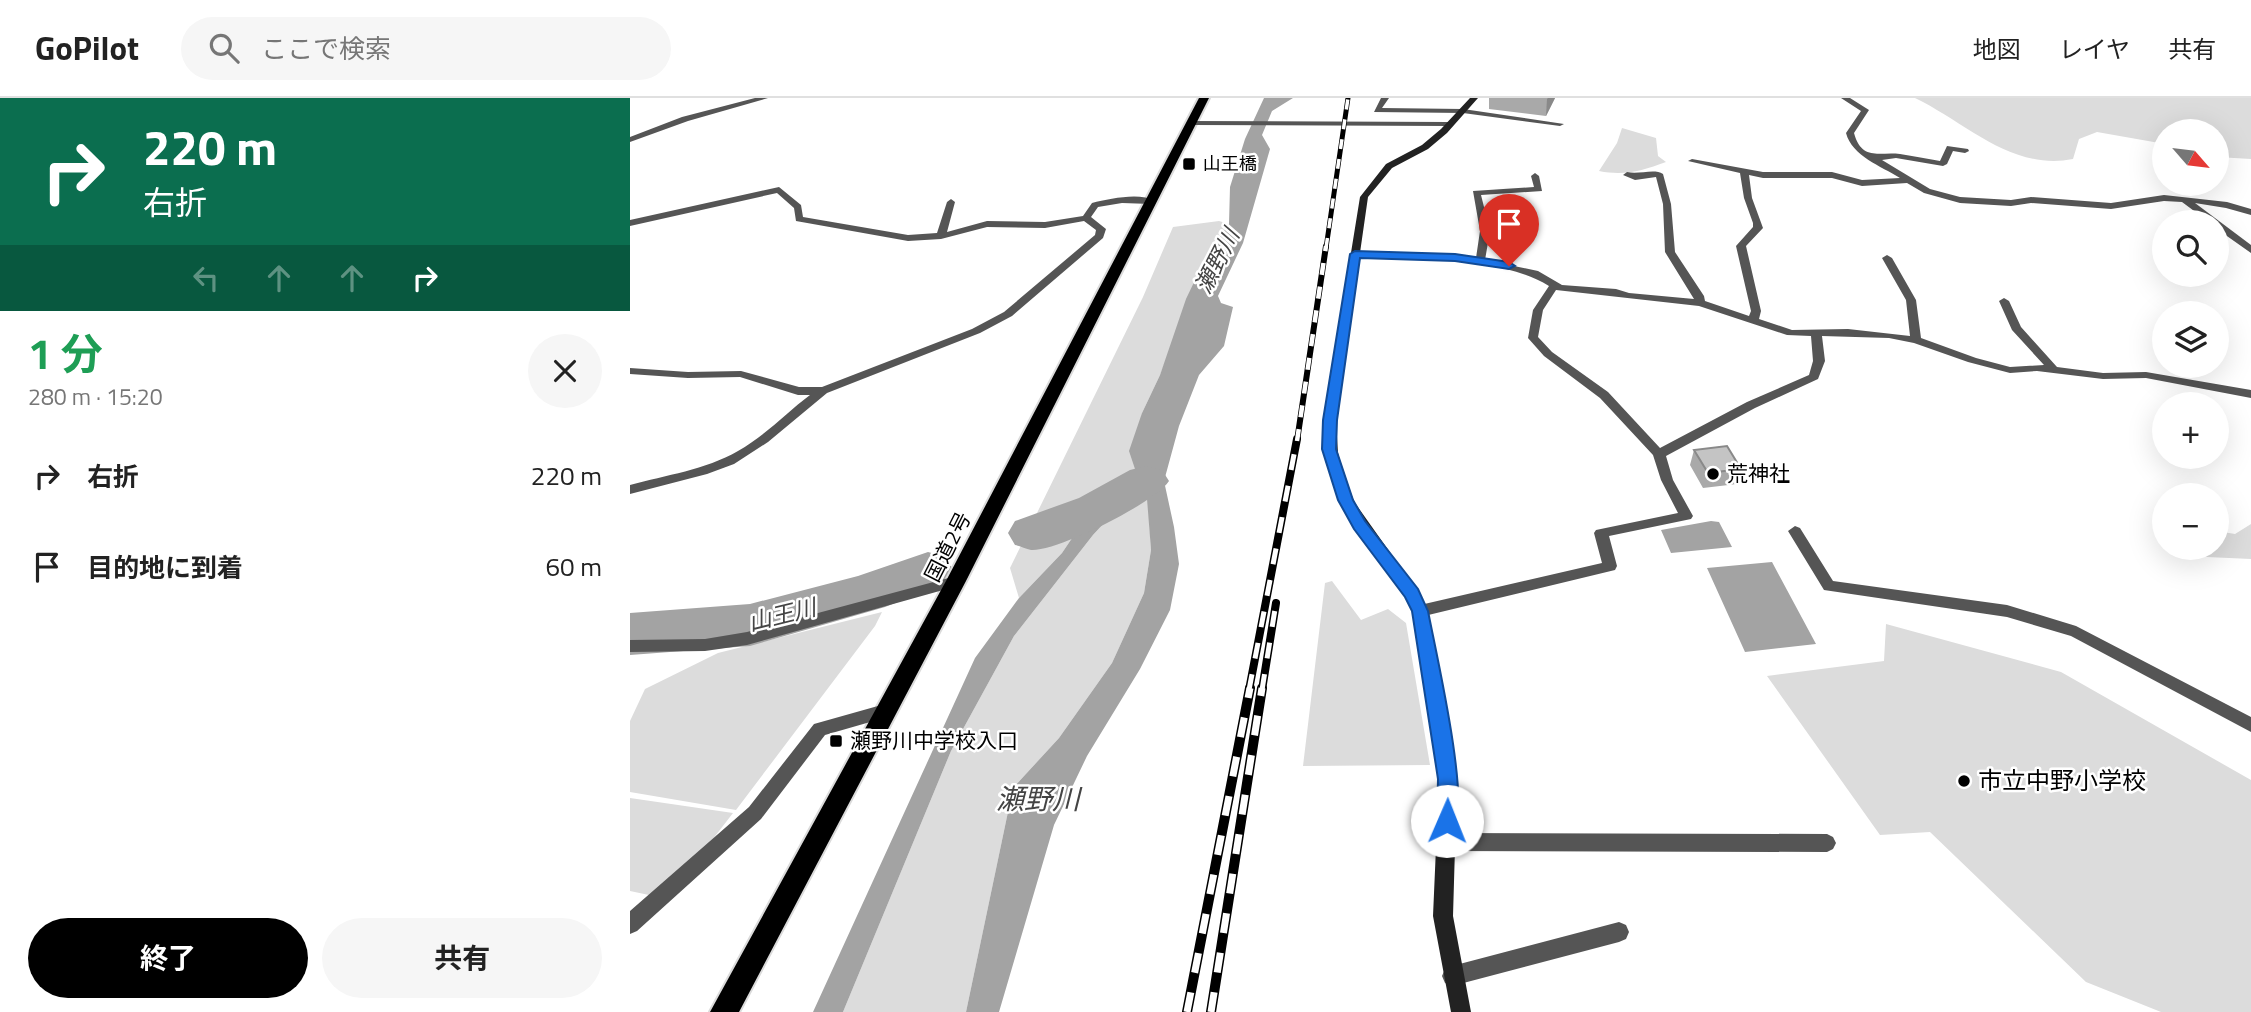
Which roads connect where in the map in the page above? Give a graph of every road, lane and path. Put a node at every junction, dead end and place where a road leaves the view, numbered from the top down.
1 (764, 98) edge
2 (1204, 98) edge
3 (1385, 98) edge
4 (1474, 98) edge
5 (1845, 98) edge
6 (1463, 111) junction
7 (1191, 123) junction
8 (1449, 124) junction
9 (1560, 124) dead end
10 (630, 140) edge
11 (1965, 151) dead end
12 (1876, 158) junction
13 (1692, 161) dead end
14 (1744, 172) junction
15 (1627, 175) dead end
16 (1535, 176) dead end
17 (1909, 180) junction
18 (2185, 199) junction
19 (1151, 201) junction
20 (951, 202) dead end
21 (2199, 210) edge
22 (2251, 212) edge
23 (1086, 218) junction
24 (630, 223) edge
25 (2229, 233) edge
26 (942, 236) junction
27 (2251, 250) edge
28 (1355, 254) junction
29 (1887, 258) dead end
30 (1480, 263) junction
31 (1554, 286) junction
32 (2004, 302) dead end
33 (1700, 303) junction
34 (1752, 321) junction
35 (1816, 334) junction
36 (1916, 340) junction
37 (2053, 369) junction
38 (630, 371) edge
39 (823, 391) junction
40 (2251, 394) edge
41 (1660, 454) junction
42 (630, 490) edge
43 (1795, 531) dead end
44 (956, 581) junction
45 (1420, 611) junction
46 (630, 646) edge
47 (884, 710) junction
48 (2251, 725) edge
49 (1447, 842) junction
50 (1827, 843) dead end
51 (630, 924) edge
52 (1619, 932) dead end
53 (1452, 976) junction
54 (724, 1012) edge
55 (1461, 1012) edge

1 - 10 street
2 - 7 highway, 国道2号
3 - 6 street
4 - 6 main road
5 - 12 street
6 - 8 main road
6 - 9 street
7 - 8 street
7 - 19 highway, 国道2号
8 - 28 main road
11 - 12 street
12 - 17 street
13 - 14 street
14 - 17 street
14 - 34 street
15 - 33 street
16 - 30 street
17 - 18 street
18 - 21 street
18 - 22 street
19 - 23 street
19 - 44 highway, 国道2号
20 - 26 street
23 - 26 street
23 - 39 street
24 - 26 street
25 - 27 street
28 - 30 street
28 - 45 main road
29 - 36 street
30 - 31 street
31 - 33 street
31 - 41 street
32 - 37 street
33 - 34 street
34 - 35 street
35 - 36 street
35 - 41 street
36 - 37 street
37 - 40 street
38 - 39 street
39 - 42 street
41 - 45 street
43 - 48 street
44 - 46 street
44 - 47 highway, 国道2号
45 - 49 main road
47 - 51 street
47 - 54 highway, 国道2号
49 - 50 street
49 - 53 main road
52 - 53 street
53 - 55 main road

